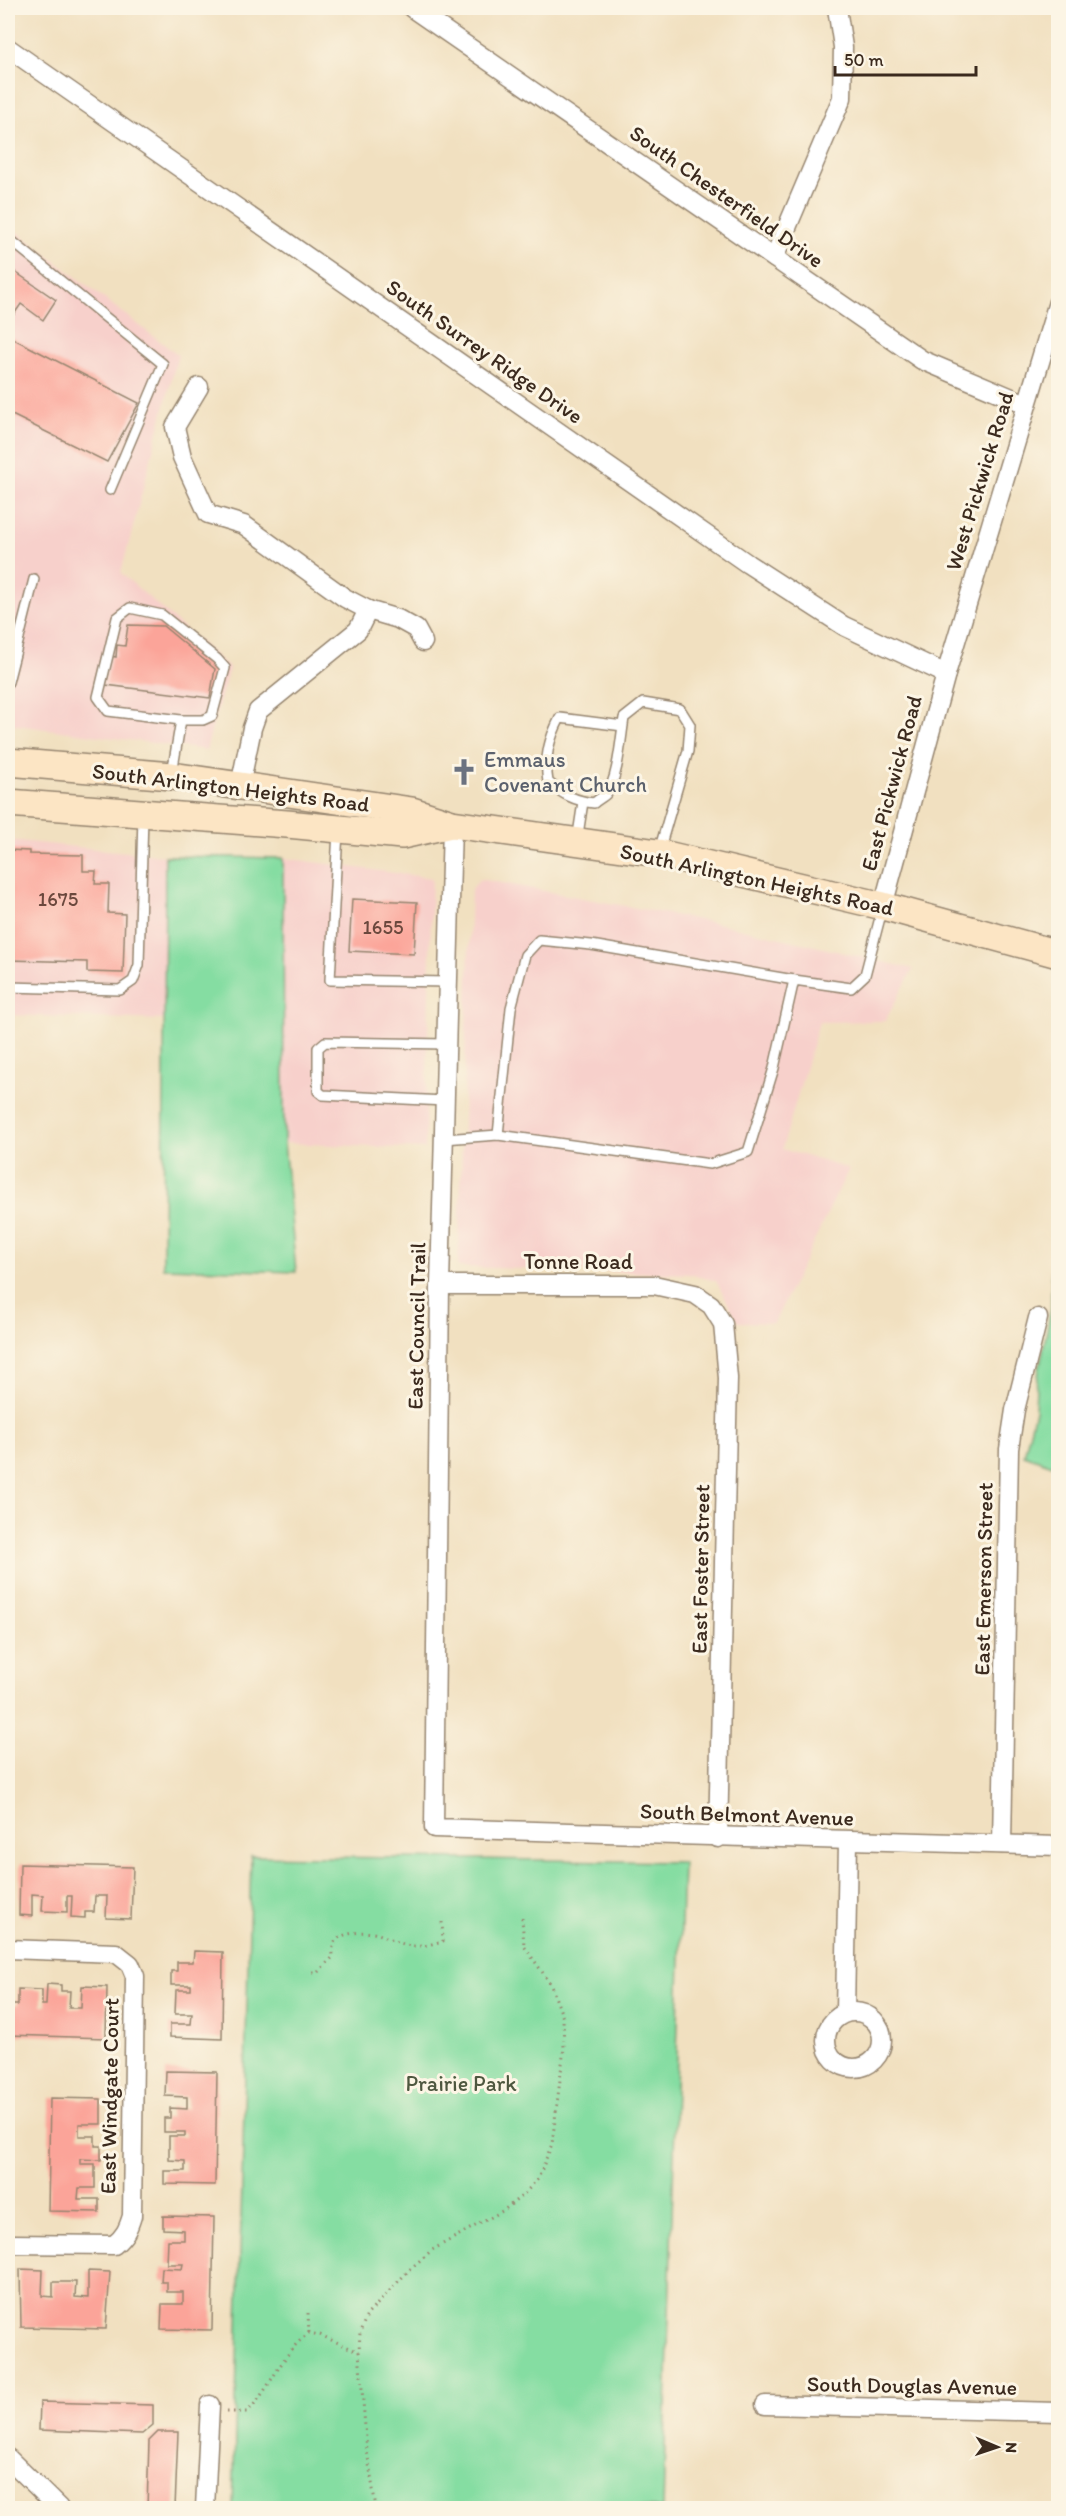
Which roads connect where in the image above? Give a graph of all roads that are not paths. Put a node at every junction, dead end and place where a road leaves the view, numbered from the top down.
1 (412, 8) edge
2 (837, 8) edge
3 (8, 48) edge
4 (8, 238) edge
5 (774, 258) junction
6 (1059, 302) edge
7 (199, 387) dead end
8 (1026, 404) junction
9 (111, 490) dead end
10 (34, 579) dead end
11 (368, 610) junction
12 (423, 642) dead end
13 (946, 674) junction
14 (8, 682) edge
15 (181, 720) junction
16 (623, 726) junction
17 (8, 762) edge
18 (172, 776) junction
19 (240, 786) junction
20 (584, 802) junction
21 (8, 803) edge
22 (143, 813) junction
23 (452, 824) junction
24 (338, 828) junction
25 (577, 842) junction
26 (658, 854) junction
27 (883, 906) junction
28 (1059, 954) edge
29 (794, 980) junction
30 (448, 982) junction
31 (8, 987) edge
32 (446, 1044) junction
33 (445, 1101) junction
34 (498, 1135) junction
35 (444, 1139) junction
36 (440, 1285) junction
37 (711, 1305) joint
38 (1038, 1318) dead end
39 (434, 1828) joint
40 (718, 1838) junction
41 (848, 1842) junction
42 (1002, 1844) junction
43 (1059, 1846) edge
44 (8, 1949) edge
45 (845, 2013) dead end
46 (8, 2244) edge
47 (765, 2405) dead end
48 (210, 2409) road end
49 (1059, 2412) edge
50 (8, 2458) edge
51 (59, 2508) edge
52 (205, 2508) edge

1 - 5 street, South Chesterfield Drive
2 - 5 street
3 - 13 street, South Surrey Ridge Drive
4 - 9 lane
5 - 8 street, South Chesterfield Drive
6 - 8 street, West Pickwick Road
7 - 11 street
8 - 13 street, West Pickwick Road
10 - 14 lane
11 - 12 street
11 - 19 street
13 - 27 street, East Pickwick Road
15 - 15 lane
15 - 18 lane
16 - 20 lane
16 - 20 lane
16 - 26 lane
17 - 18 main road, South Arlington Heights Road
18 - 19 main road, South Arlington Heights Road
19 - 23 main road, South Arlington Heights Road
20 - 25 lane
21 - 22 main road, South Arlington Heights Road
22 - 24 main road, South Arlington Heights Road
22 - 31 lane
23 - 24 main road, South Arlington Heights Road
23 - 25 main road, South Arlington Heights Road
23 - 30 street, East Council Trail
24 - 30 lane
25 - 26 main road, South Arlington Heights Road
26 - 27 main road, South Arlington Heights Road
27 - 28 main road, South Arlington Heights Road
27 - 29 lane
29 - 34 lane
29 - 34 lane
30 - 32 street, East Council Trail
32 - 33 street, East Council Trail
32 - 33 lane
33 - 35 street, East Council Trail
34 - 35 lane
35 - 36 street, East Council Trail
36 - 37 street, Tonne Road
36 - 39 street, East Council Trail
37 - 40 street, East Foster Street
38 - 42 street, East Emerson Street
39 - 40 street, South Belmont Avenue
40 - 41 street, South Belmont Avenue
41 - 42 street, South Belmont Avenue
41 - 45 street
42 - 43 street, South Belmont Avenue
44 - 46 street, East Windgate Court
47 - 49 street, South Douglas Avenue
48 - 52 street
50 - 51 street

